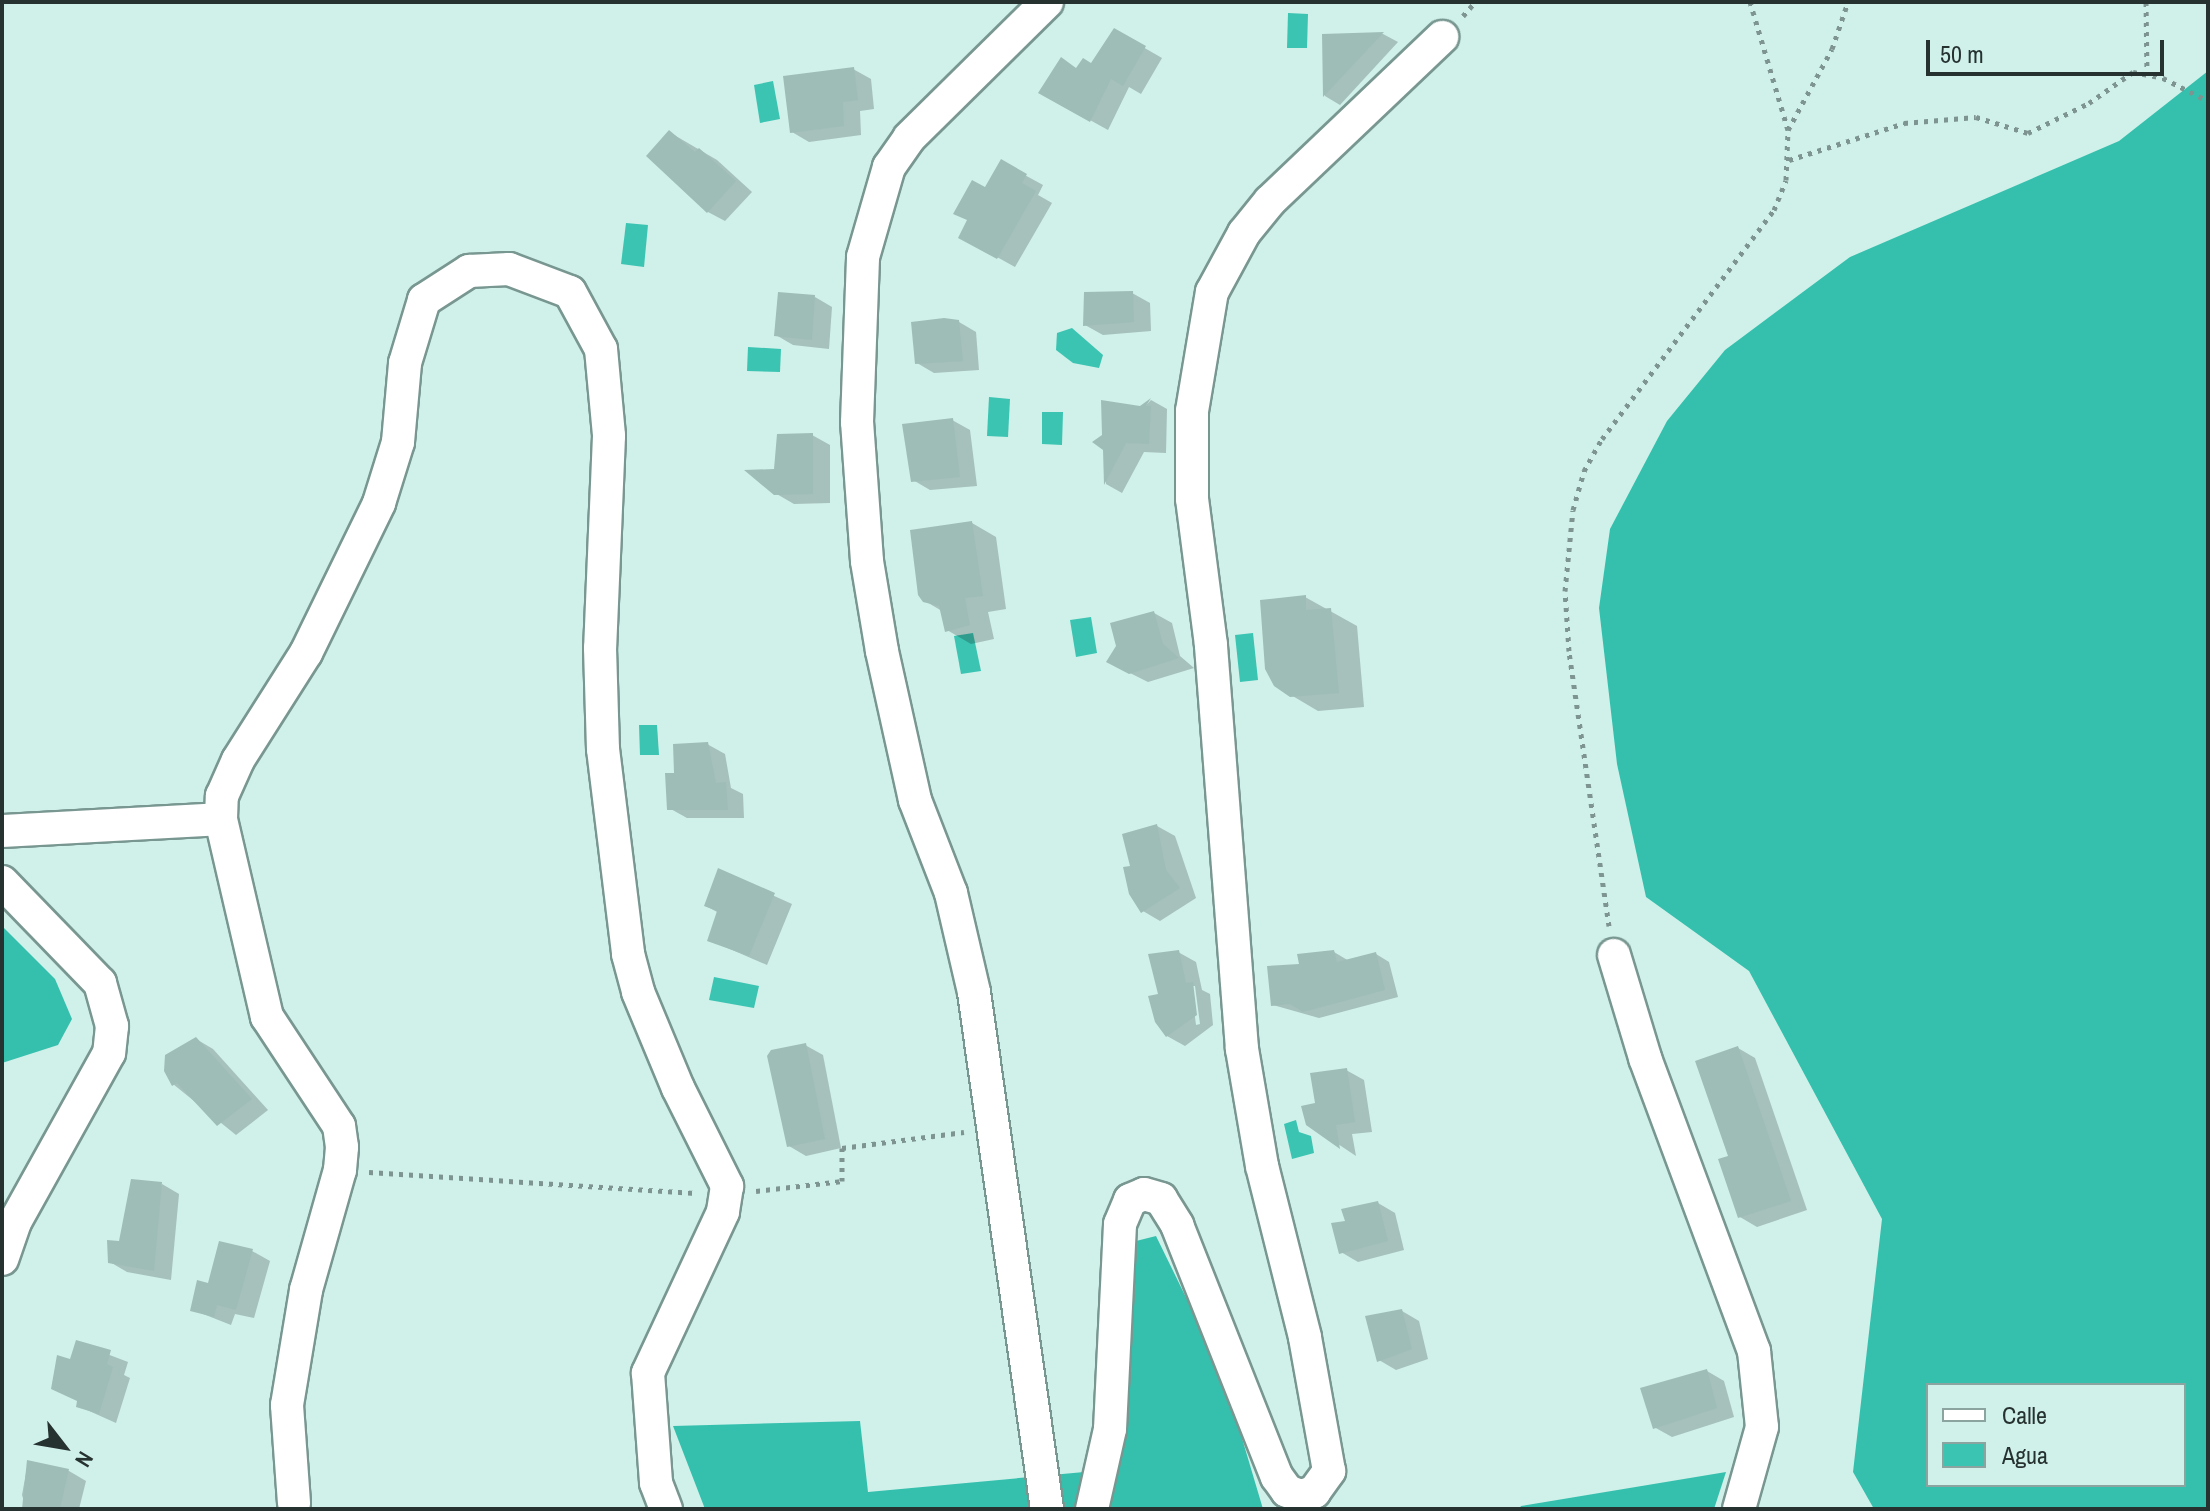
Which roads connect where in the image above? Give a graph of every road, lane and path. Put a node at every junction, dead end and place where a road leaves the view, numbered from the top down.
1 (1047, 2) edge
2 (1750, 2) edge
3 (1848, 2) edge
4 (2146, 2) edge
5 (1442, 37) dead end
6 (2147, 75) junction
7 (2208, 101) edge
8 (1788, 130) junction
9 (1789, 160) junction
10 (221, 819) junction
11 (2, 831) edge
12 (2, 882) edge
13 (1614, 955) joint
14 (993, 1128) junction
15 (340, 1170) junction
16 (728, 1195) junction
17 (2, 1259) edge
18 (294, 1503) dead end
19 (666, 1509) edge
20 (1047, 1509) edge
21 (1092, 1509) edge
22 (1739, 1509) edge

1 - 14 street
2 - 8 path
3 - 8 path
4 - 6 path
5 - 21 street
6 - 7 path
6 - 9 path
8 - 9 path
9 - 13 path
10 - 11 street
10 - 15 street
10 - 16 street
12 - 17 street
13 - 22 street
14 - 16 path
14 - 20 street
15 - 16 path
15 - 18 street
16 - 19 street

